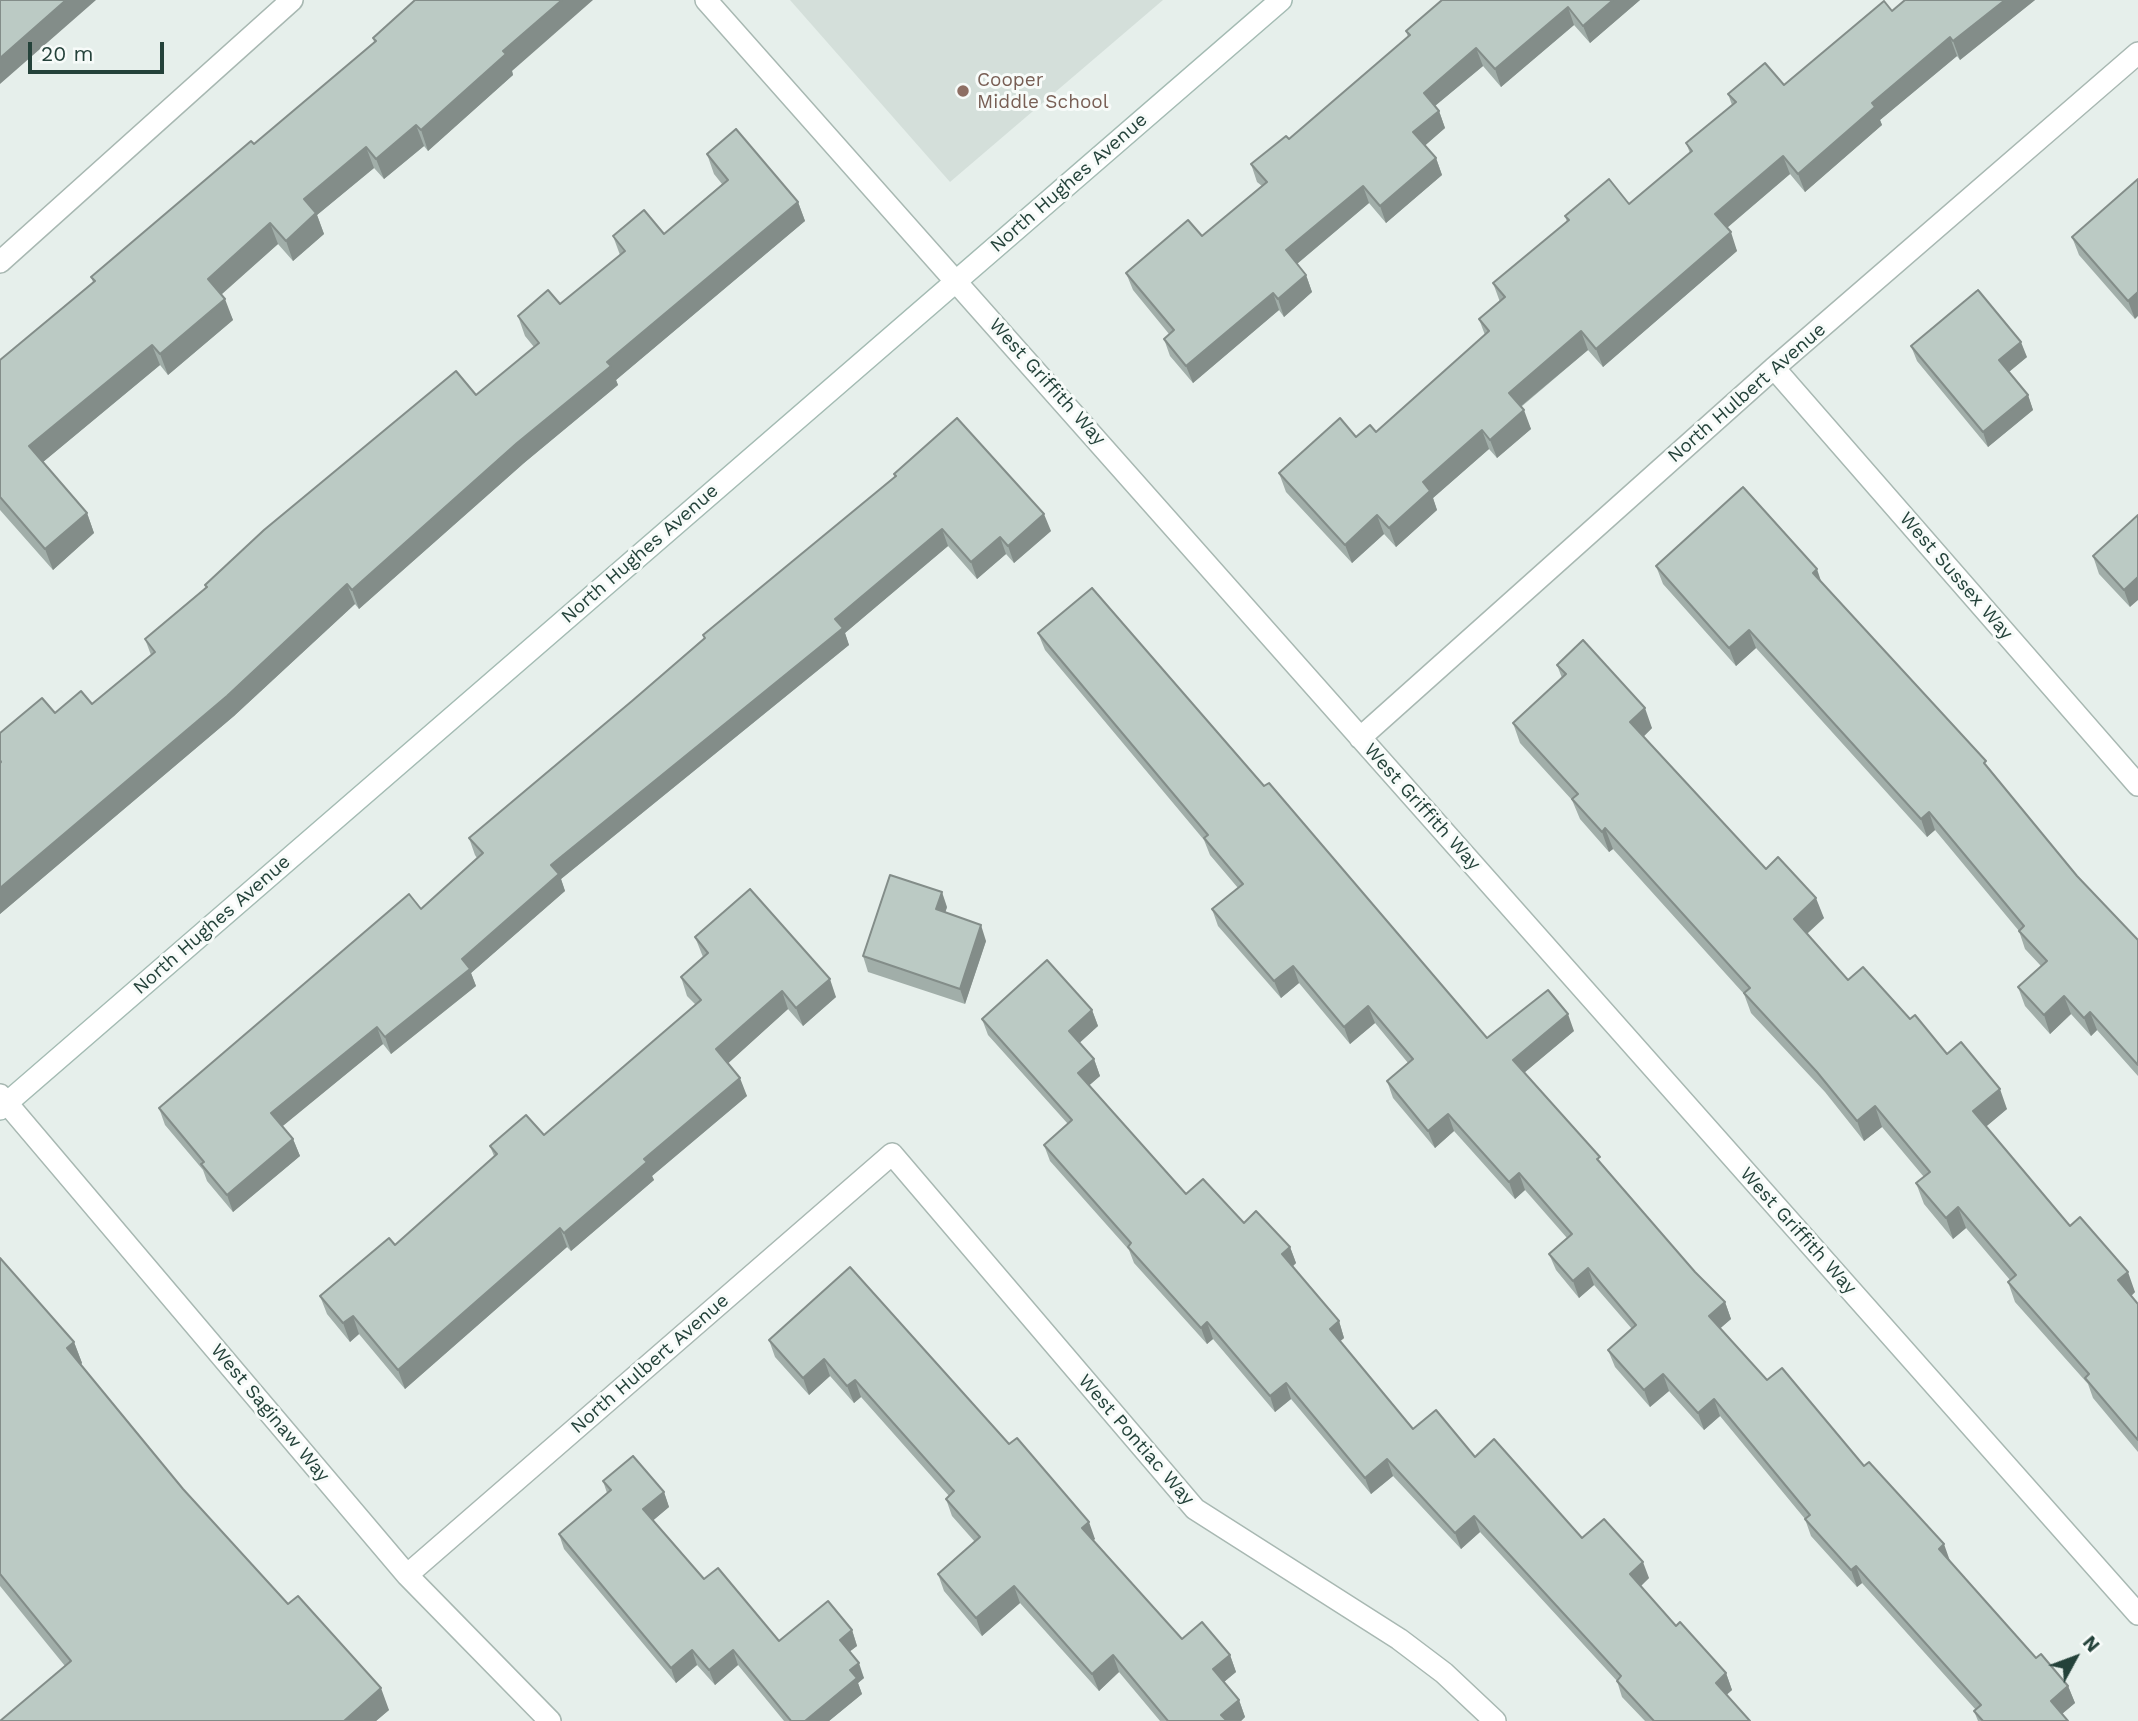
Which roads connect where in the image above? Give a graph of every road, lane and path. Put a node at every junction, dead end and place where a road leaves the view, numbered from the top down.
1 (292, 0) edge
2 (706, 0) edge
3 (1282, 0) edge
4 (2138, 53) edge
5 (0, 262) edge
6 (955, 280) junction
7 (1774, 368) junction
8 (1360, 738) junction
9 (2138, 785) edge
10 (2, 1102) edge
11 (892, 1154) joint
12 (407, 1575) junction
13 (2138, 1614) edge
14 (550, 1721) edge
15 (1496, 1721) edge

1 - 5 street
2 - 6 street, West Griffith Way
3 - 6 street, North Hughes Avenue
4 - 7 street, North Hulbert Avenue
6 - 8 street, West Griffith Way
6 - 10 street, North Hughes Avenue
7 - 8 street, North Hulbert Avenue
7 - 9 street, West Sussex Way
8 - 13 street, West Griffith Way
10 - 12 street, West Saginaw Way
11 - 12 street, North Hulbert Avenue
11 - 15 street, West Pontiac Way
12 - 14 street, West Saginaw Way

